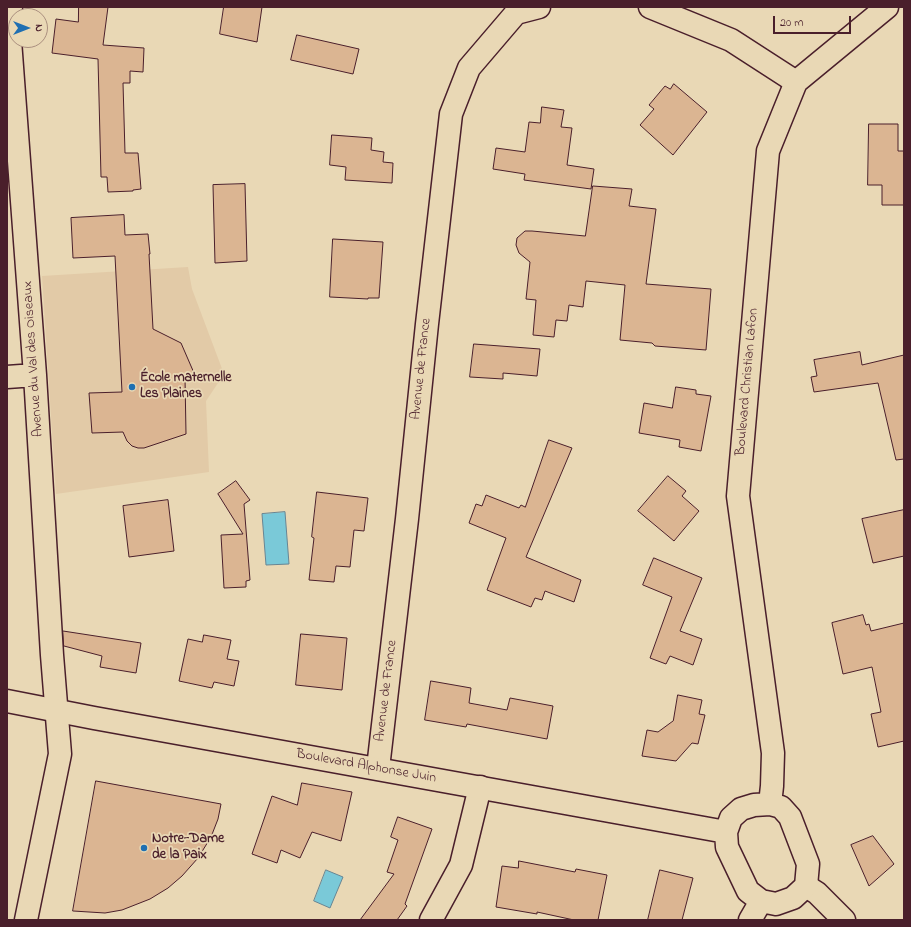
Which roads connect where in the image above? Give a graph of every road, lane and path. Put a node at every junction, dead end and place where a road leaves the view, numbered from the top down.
1 (11, 7) edge
2 (539, 7) edge
3 (650, 7) edge
4 (887, 7) edge
5 (796, 82) junction
6 (35, 375) junction
7 (7, 377) edge
8 (7, 701) edge
9 (56, 710) junction
10 (378, 768) junction
11 (480, 787) junction
12 (770, 804) junction
13 (726, 832) junction
14 (806, 886) junction
15 (761, 901) junction
16 (26, 920) edge
17 (431, 920) edge
18 (750, 920) edge
19 (844, 920) edge

1 - 6 street, Avenue du Val des Oiseaux
2 - 10 street, Avenue de France
3 - 5 street
4 - 5 street, Boulevard Christian Lafon
5 - 12 street, Boulevard Christian Lafon
6 - 7 street
6 - 9 street, Avenue du Val des Oiseaux
8 - 9 street, Boulevard Alphonse Juin
9 - 10 street, Boulevard Alphonse Juin
9 - 16 street, Avenue du Val des Oiseaux
10 - 11 street, Boulevard Alphonse Juin
11 - 13 street, Boulevard Alphonse Juin
11 - 17 street
12 - 13 street
12 - 14 street
13 - 15 street
14 - 15 street
14 - 19 street
15 - 18 street

